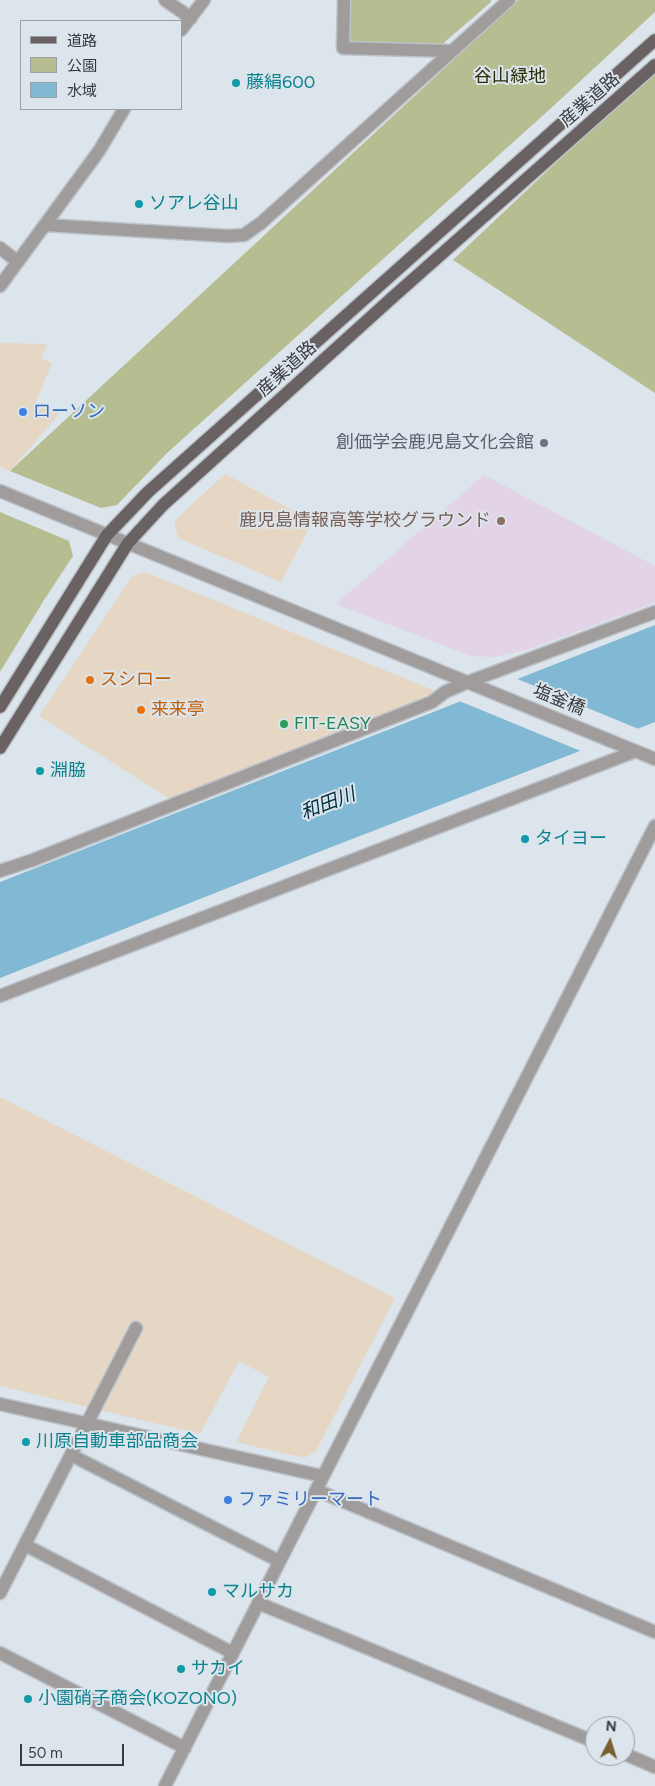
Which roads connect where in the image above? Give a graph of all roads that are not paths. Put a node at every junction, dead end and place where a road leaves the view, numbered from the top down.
1 (165, 0) edge
2 (204, 0) edge
3 (344, 0) edge
4 (509, 0) edge
5 (191, 18) junction
6 (182, 29) edge
7 (655, 40) edge
8 (451, 51) junction
9 (655, 65) edge
10 (123, 110) edge
11 (44, 225) junction
12 (0, 248) edge
13 (18, 262) junction
14 (0, 286) edge
15 (0, 491) edge
16 (107, 535) junction
17 (128, 543) junction
18 (655, 612) edge
19 (468, 682) junction
20 (0, 707) edge
21 (0, 748) edge
22 (632, 749) junction
23 (655, 759) edge
24 (655, 826) edge
25 (0, 871) edge
26 (0, 996) edge
27 (136, 1328) dead end
28 (0, 1404) edge
29 (87, 1425) junction
30 (71, 1455) junction
31 (322, 1476) junction
32 (316, 1490) junction
33 (25, 1545) junction
34 (280, 1561) junction
35 (0, 1593) edge
36 (258, 1603) junction
37 (655, 1632) edge
38 (0, 1652) edge
39 (233, 1654) junction
40 (585, 1738) edge
41 (185, 1748) junction
42 (635, 1758) edge
43 (655, 1767) edge
44 (165, 1786) edge

1 - 5 street
2 - 5 street
3 - 8 street
4 - 8 street
5 - 6 street
7 - 16 main road, 産業道路
8 - 11 street
9 - 17 main road, 産業道路
10 - 11 street
11 - 13 street
12 - 13 street
13 - 14 street
15 - 16 street, 塩釜橋
16 - 17 street, 塩釜橋
16 - 20 main road, 産業道路
17 - 19 street, 塩釜橋
17 - 21 main road, 産業道路
18 - 19 street
19 - 22 street, 塩釜橋
19 - 25 street
22 - 23 street, 塩釜橋
22 - 26 street
24 - 31 street
27 - 29 street
28 - 29 street
29 - 30 street
29 - 31 street
30 - 33 street
30 - 34 street
31 - 32 street
32 - 34 street
32 - 37 street
33 - 35 street
33 - 39 street
34 - 36 street
36 - 39 street
36 - 40 street
38 - 41 street
39 - 41 street
41 - 44 street
42 - 43 street

